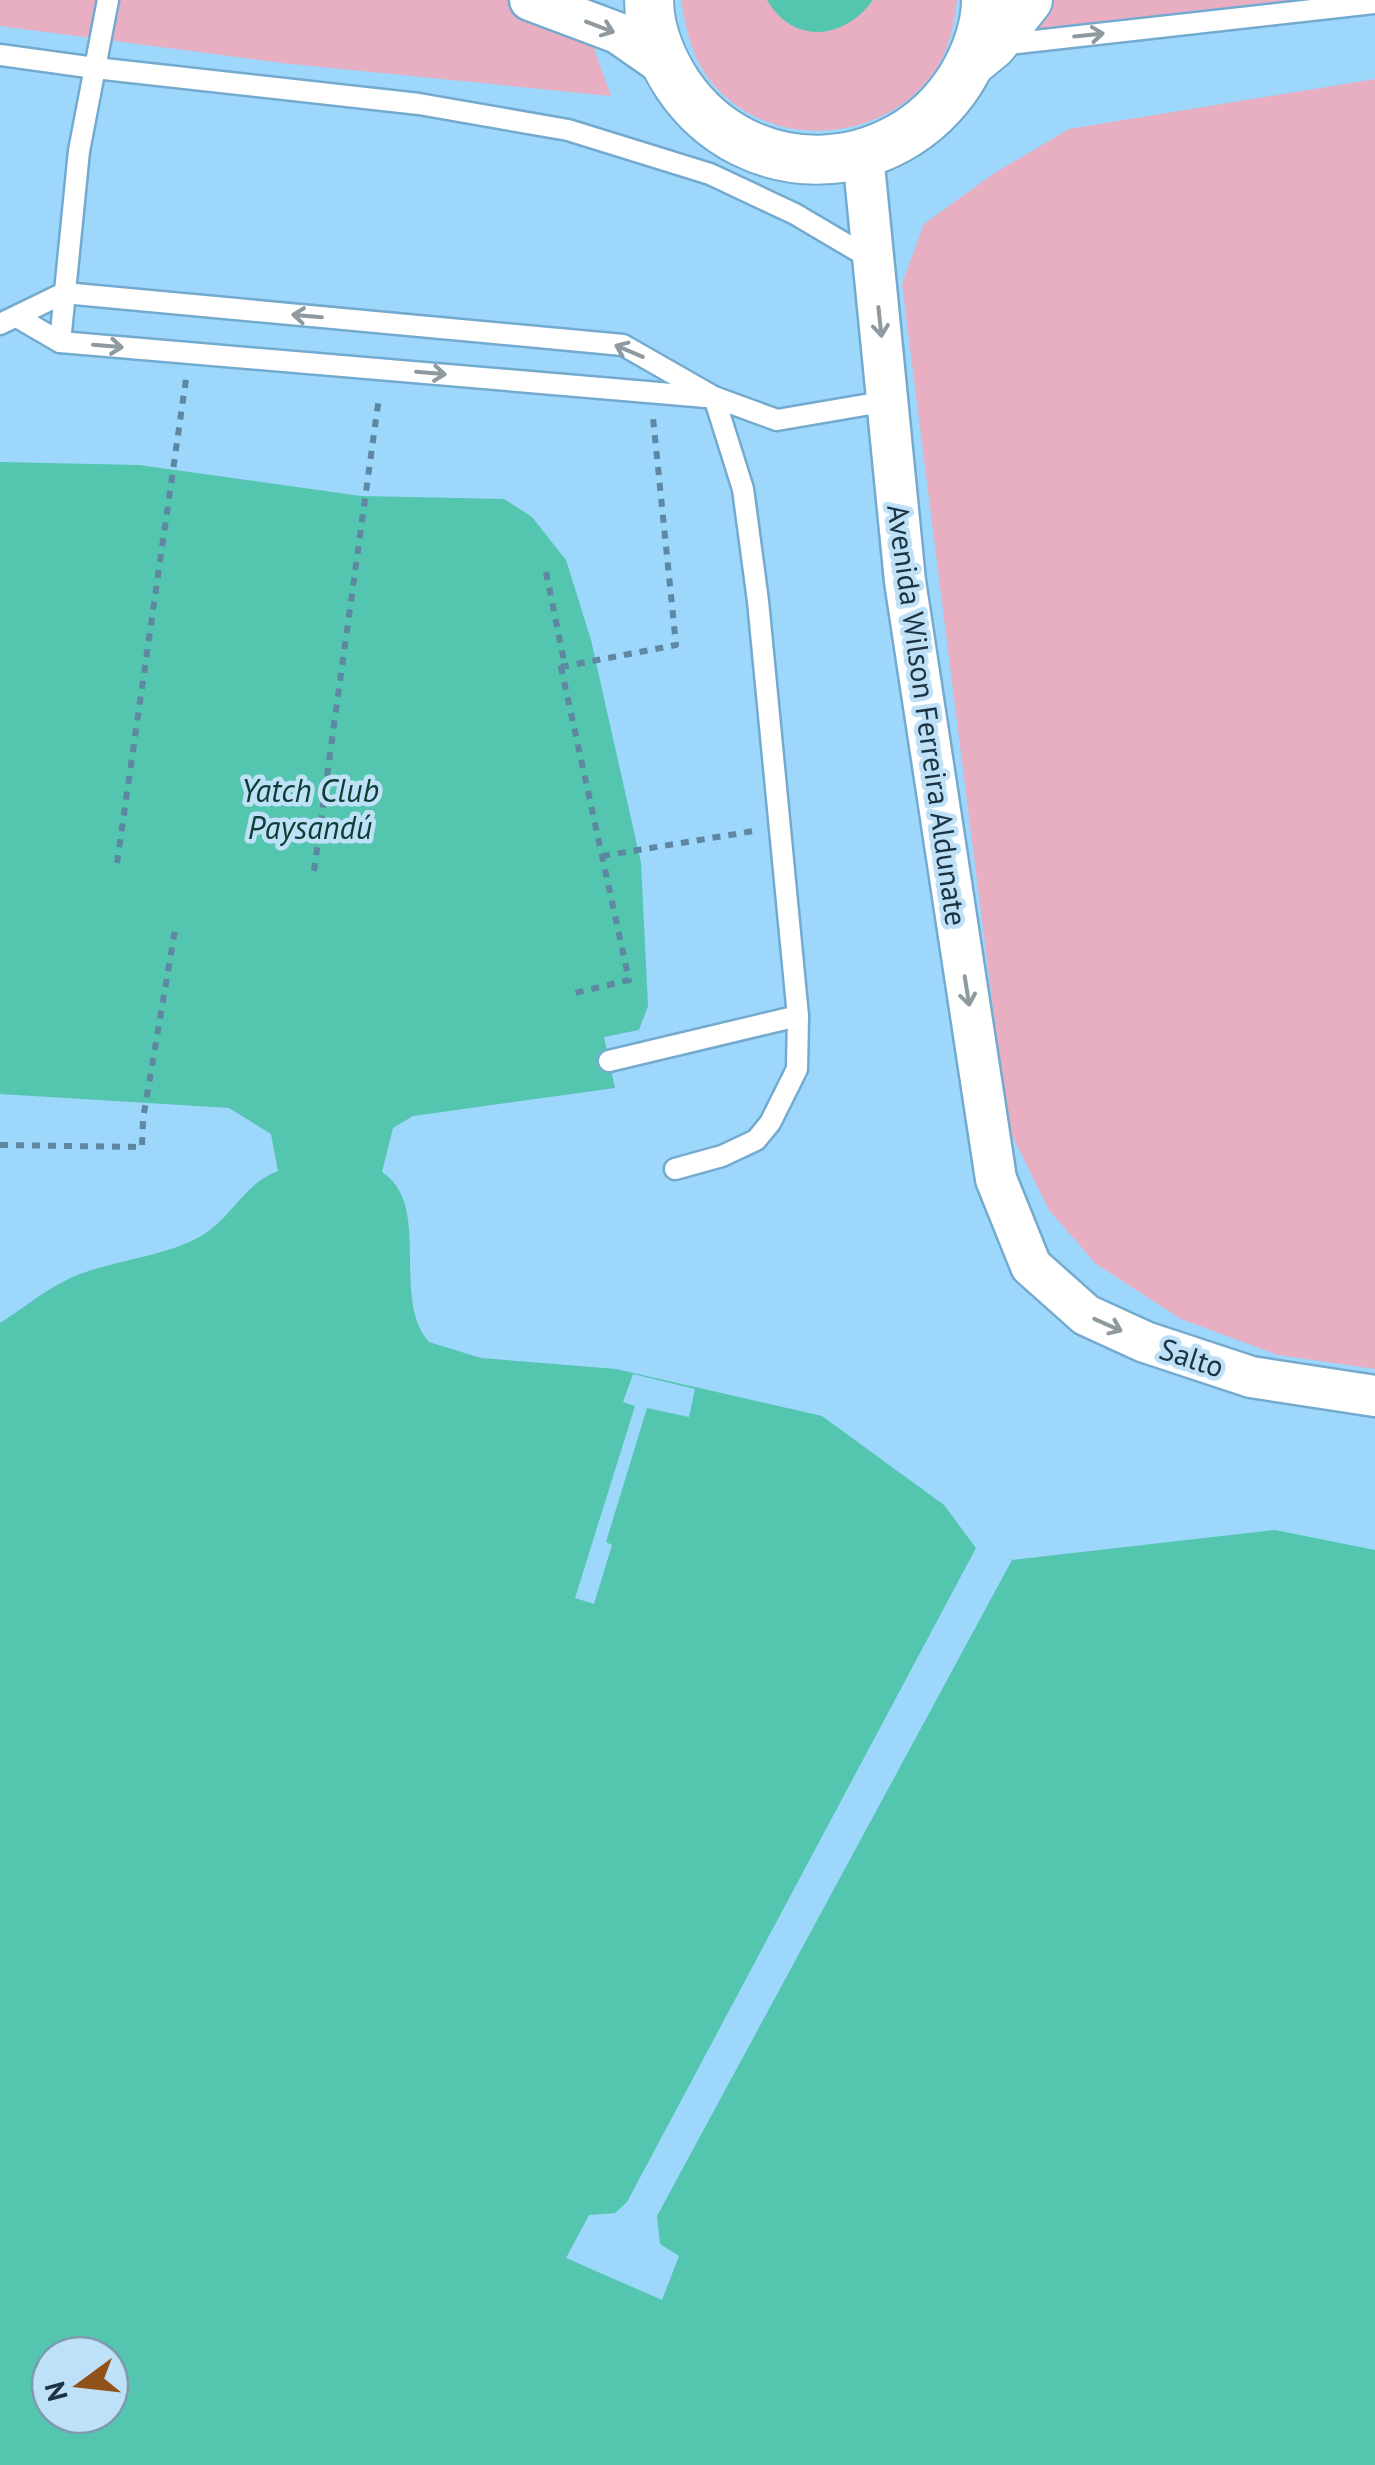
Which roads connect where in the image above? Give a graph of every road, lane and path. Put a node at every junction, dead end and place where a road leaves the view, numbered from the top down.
1 (108, 0) edge
2 (530, 0) edge
3 (649, 0) edge
4 (1028, 0) edge
5 (1375, 3) edge
6 (983, 35) edge
7 (0, 55) edge
8 (664, 64) junction
9 (95, 68) junction
10 (863, 155) junction
11 (874, 260) junction
12 (64, 293) junction
13 (9, 321) edge
14 (60, 342) junction
15 (190, 352) junction
16 (382, 369) junction
17 (650, 392) junction
18 (714, 397) junction
19 (888, 401) junction
20 (546, 572) dead end
21 (562, 667) junction
22 (780, 827) junction
23 (602, 856) junction
24 (117, 863) dead end
25 (314, 871) dead end
26 (175, 930) dead end
27 (575, 993) dead end
28 (798, 1016) junction
29 (609, 1061) dead end
30 (0, 1145) edge
31 (675, 1170) dead end
32 (1031, 1266) joint
33 (1375, 1396) edge

1 - 9 lane
2 -> 8 street
3 - 8 street
4 - 6 street
6 -> 5 lane
6 - 10 street
7 - 9 lane
8 - 10 street
9 - 11 lane
9 - 12 lane
10 - 11 street, Avenida Wilson Ferreira Aldunate
11 -> 19 street, Avenida Wilson Ferreira Aldunate
12 - 13 lane
12 - 14 lane
18 -> 12 lane
13 - 14 lane
14 -> 15 lane
15 - 16 lane
15 - 24 path
16 -> 17 lane
16 - 25 path
17 - 18 lane
17 - 21 path
18 - 19 lane
18 - 22 lane
19 -> 32 street, Avenida Wilson Ferreira Aldunate
20 - 21 path
21 - 23 path
22 - 23 path
22 - 28 lane
23 - 27 path
26 - 30 path
28 - 29 lane
28 - 31 lane
32 -> 33 street, Salto

